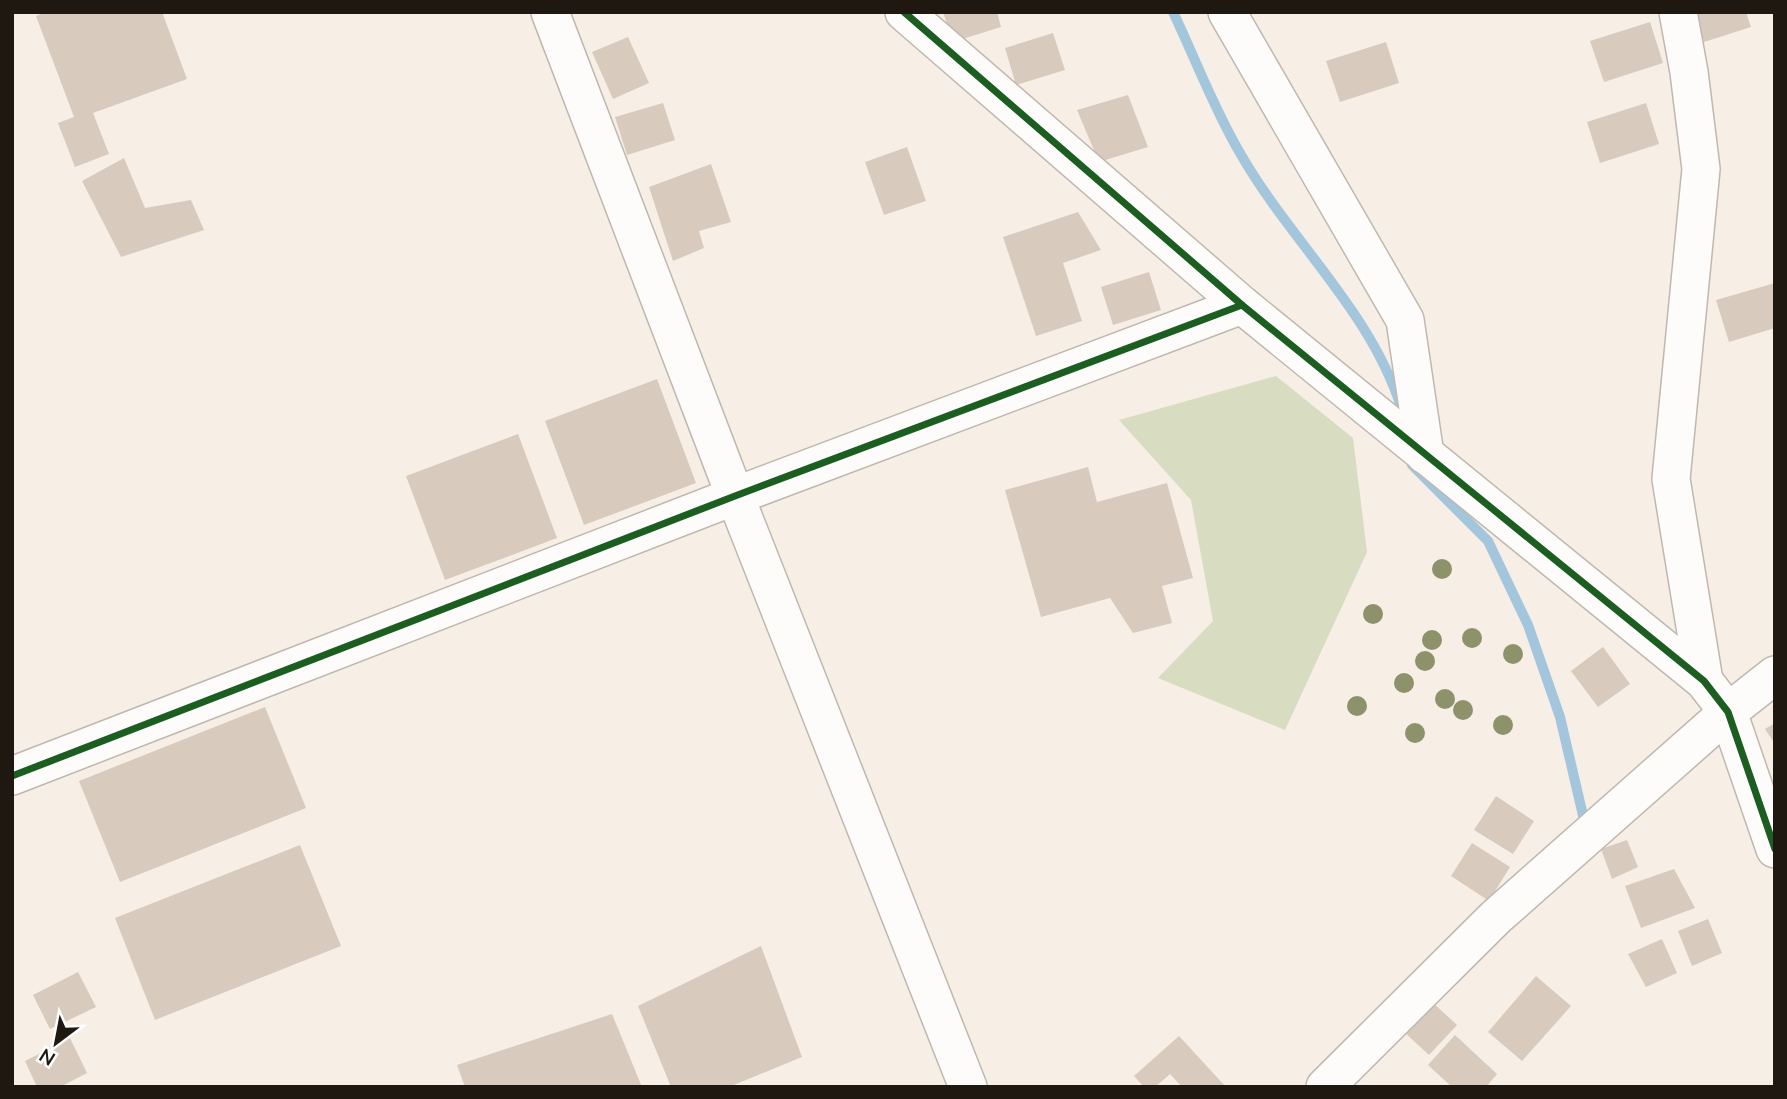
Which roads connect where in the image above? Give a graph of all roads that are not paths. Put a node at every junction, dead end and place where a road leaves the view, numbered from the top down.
1 (550, 12) edge
2 (904, 12) edge
3 (1227, 12) edge
4 (1678, 12) edge
5 (1242, 305) junction
6 (1411, 443) junction
7 (734, 496) junction
8 (1775, 675) edge
9 (1704, 681) junction
10 (1728, 712) junction
11 (12, 776) edge
12 (1775, 849) edge
13 (968, 1087) edge
14 (1325, 1087) edge

1 - 7 street
2 - 5 street
3 - 6 street
4 - 9 street
5 - 6 street
5 - 7 street
6 - 9 street
7 - 11 street
7 - 13 street
8 - 10 street
9 - 10 street
10 - 12 street
10 - 14 street

